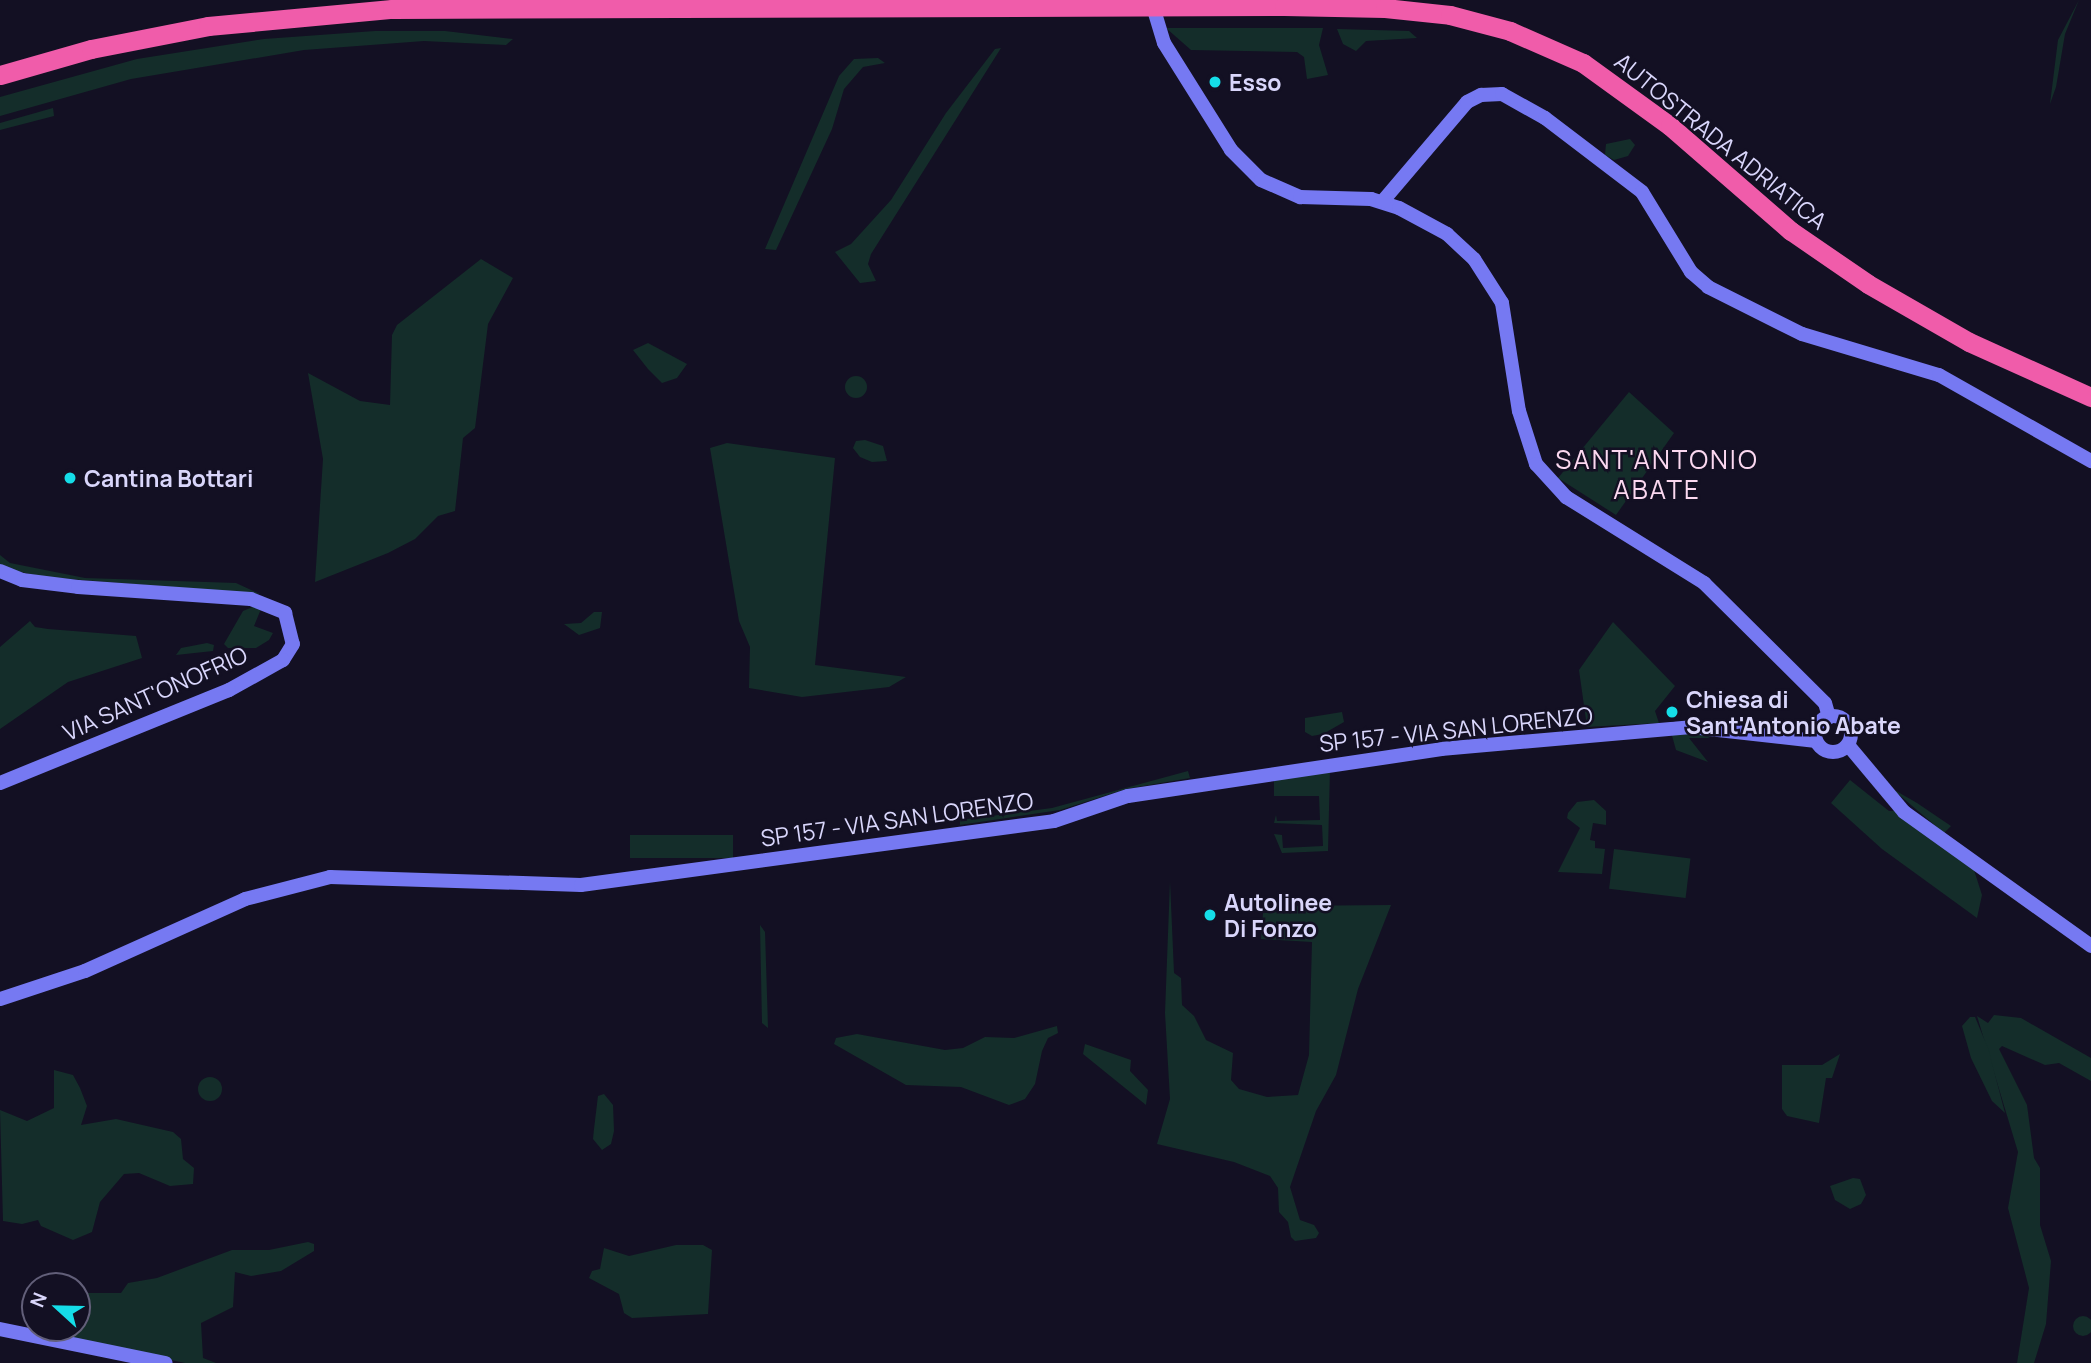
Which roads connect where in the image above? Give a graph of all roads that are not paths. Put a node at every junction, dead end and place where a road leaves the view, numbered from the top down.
1 (1154, 11) edge
2 (0, 75) edge
3 (0, 88) edge
4 (1669, 134) junction
5 (1382, 202) junction
6 (2091, 397) edge
7 (2091, 409) edge
8 (2091, 461) edge
9 (0, 571) edge
10 (1829, 716) junction
11 (1816, 741) junction
12 (1848, 745) junction
13 (0, 783) edge
14 (2091, 946) edge
15 (0, 999) edge
16 (0, 1329) edge
17 (166, 1363) edge

1 - 2 highway, AUTOSTRADA ADRIATICA
1 - 3 highway, AUTOSTRADA ADRIATICA
1 - 4 highway, AUTOSTRADA ADRIATICA
1 - 5 main road
4 - 6 highway, AUTOSTRADA ADRIATICA
4 - 7 highway, AUTOSTRADA ADRIATICA
5 - 8 main road
5 - 10 main road
9 - 13 main road, VIA SANT'ONOFRIO
10 - 11 main road
10 - 12 main road
11 - 12 main road
11 - 15 main road, SP 157 - VIA SAN LORENZO
12 - 14 main road
16 - 17 main road

